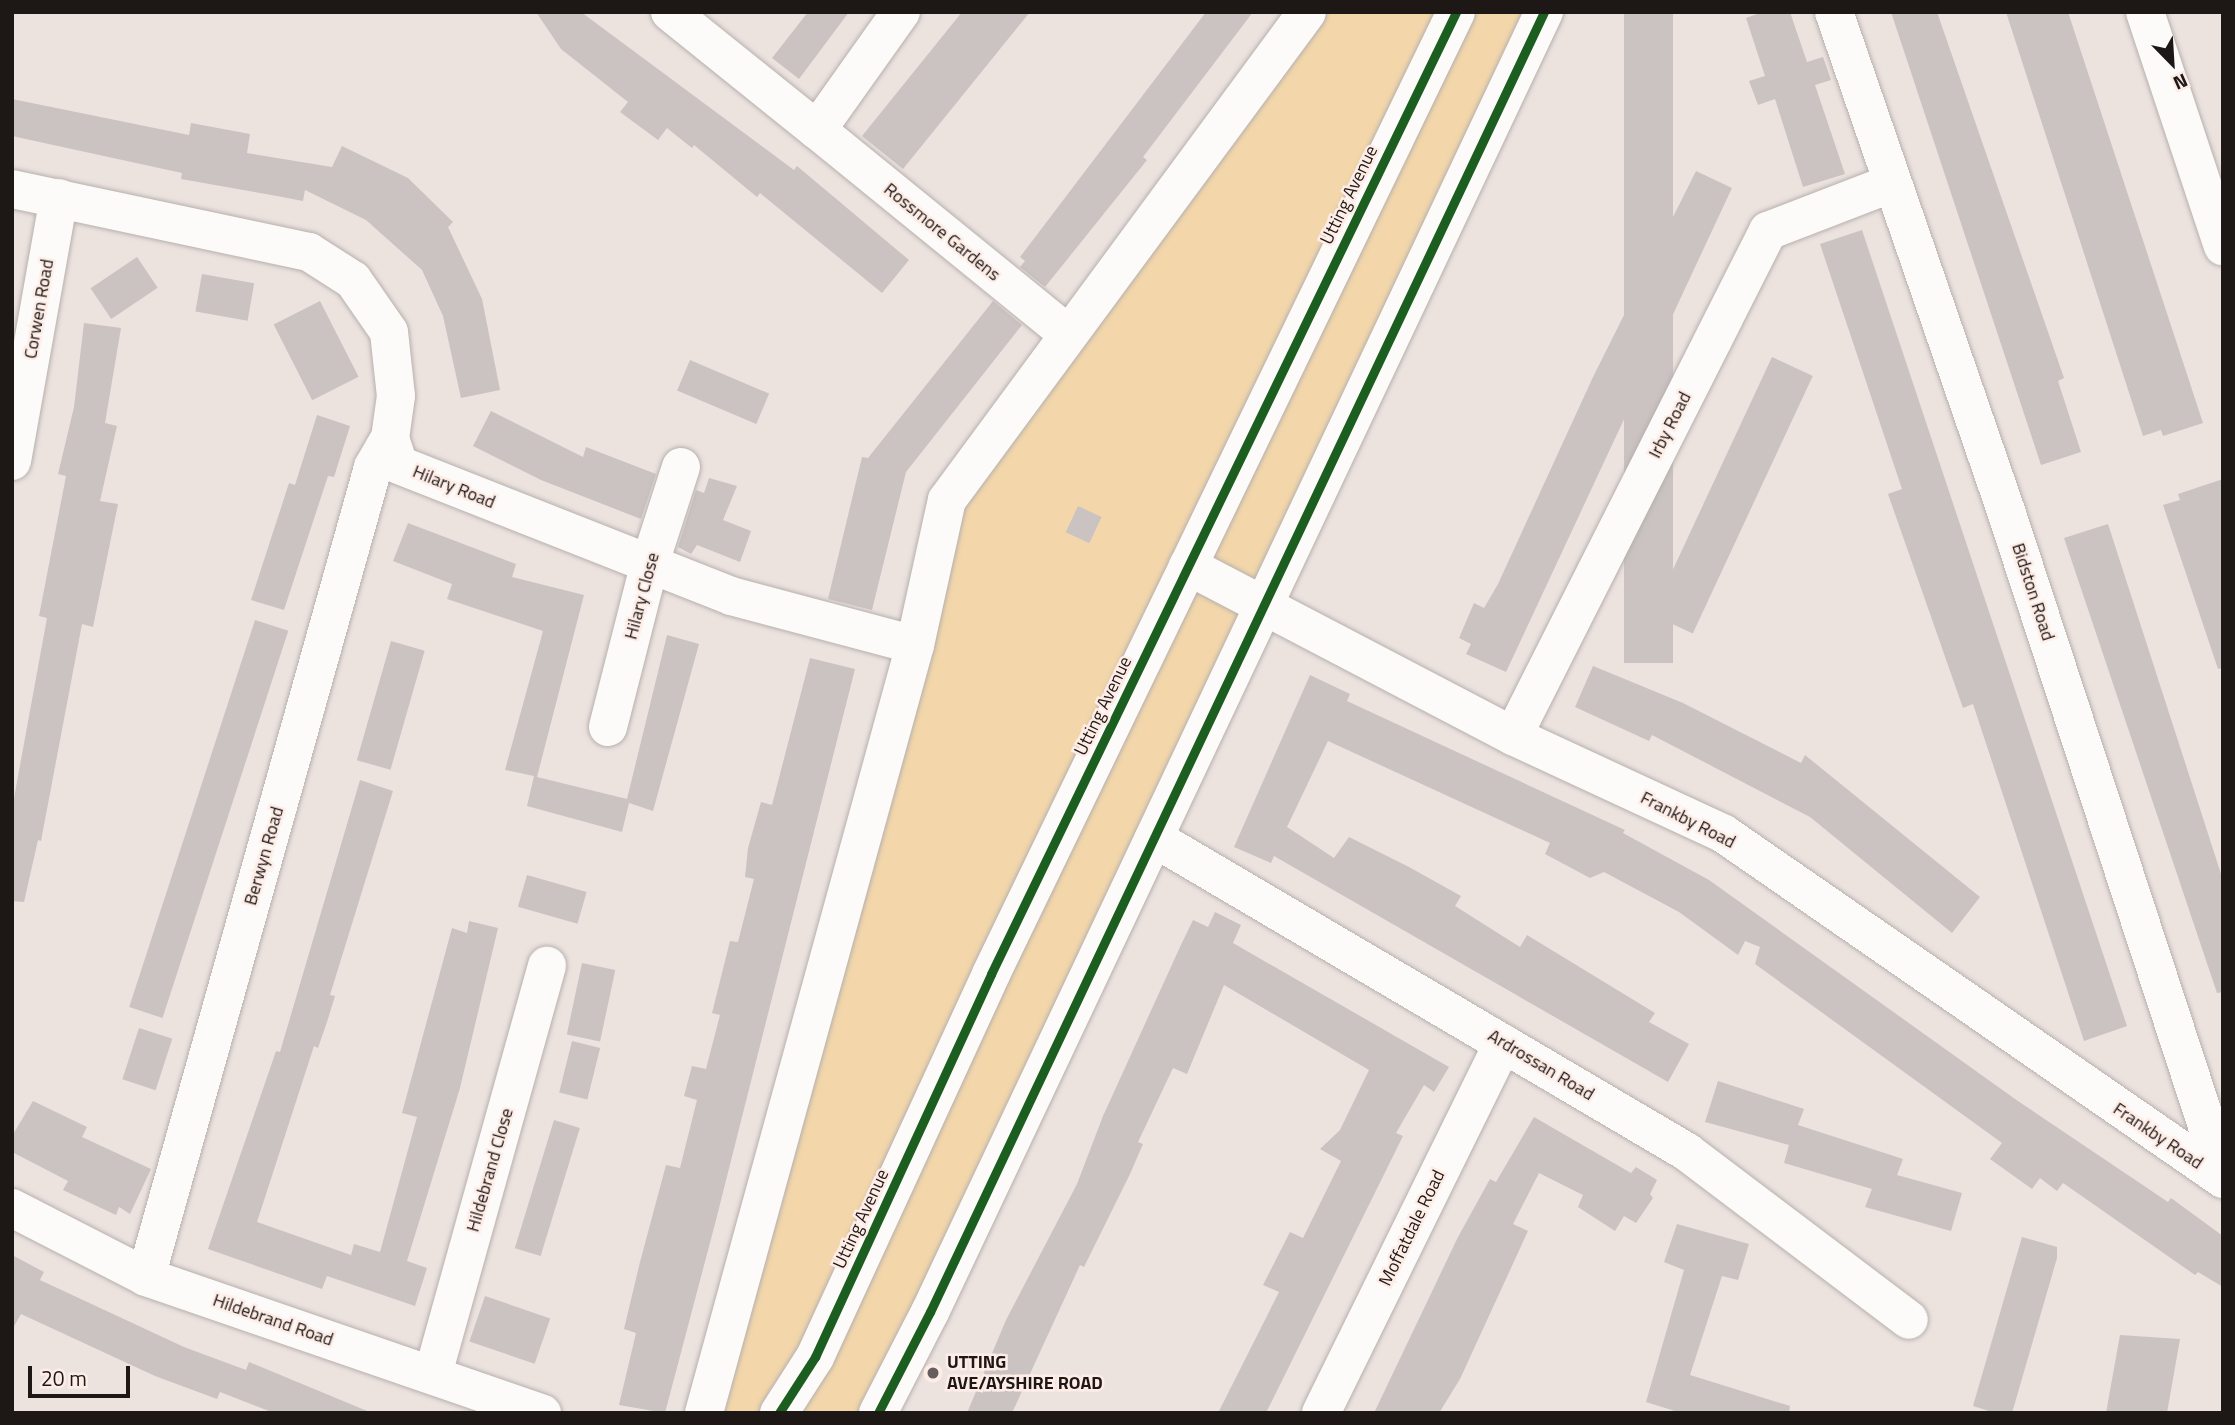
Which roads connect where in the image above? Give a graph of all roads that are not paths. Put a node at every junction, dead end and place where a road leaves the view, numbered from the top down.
1 (670, 12) edge
2 (901, 12) edge
3 (1307, 12) edge
4 (1456, 12) edge
5 (1544, 12) edge
6 (1834, 12) edge
7 (2145, 12) edge
8 (817, 130) junction
9 (1890, 184) junction
10 (12, 189) edge
11 (59, 198) junction
12 (2223, 246) edge
13 (1068, 334) junction
14 (390, 438) junction
15 (12, 461) edge
16 (681, 467) dead end
17 (649, 566) junction
18 (1188, 566) junction
19 (1262, 605) junction
20 (915, 645) junction
21 (608, 727) dead end
22 (1513, 736) junction
23 (1154, 838) junction
24 (547, 966) dead end
25 (1503, 1043) junction
26 (2223, 1177) edge
27 (12, 1208) edge
28 (146, 1277) junction
29 (1909, 1320) dead end
30 (433, 1374) junction
31 (542, 1413) edge
32 (704, 1413) edge
33 (779, 1413) edge
34 (878, 1413) edge
35 (1321, 1413) edge

1 - 8 street, Rossmore Gardens
2 - 8 street
3 - 13 street
4 - 18 street, Utting Avenue
5 - 19 street
6 - 9 street, Bidston Road
7 - 12 street
8 - 13 street, Rossmore Gardens
9 - 22 street, Irby Road
9 - 26 street, Bidston Road
10 - 11 street
11 - 14 street
11 - 15 street, Corwen Road
13 - 20 street
14 - 17 street, Hilary Road
14 - 28 street, Berwyn Road
16 - 17 street, Hilary Close
17 - 20 street, Hilary Road
17 - 21 street, Hilary Close
18 - 19 street, Frankby Road
18 - 33 street, Utting Avenue
19 - 22 street, Frankby Road
19 - 23 street
20 - 32 street
22 - 26 street, Frankby Road
23 - 25 street, Ardrossan Road
23 - 34 street
24 - 30 street, Hildebrand Close
25 - 29 street, Ardrossan Road
25 - 35 street, Moffatdale Road
27 - 28 street, Hildebrand Road
28 - 30 street, Hildebrand Road
30 - 31 street, Hildebrand Road

